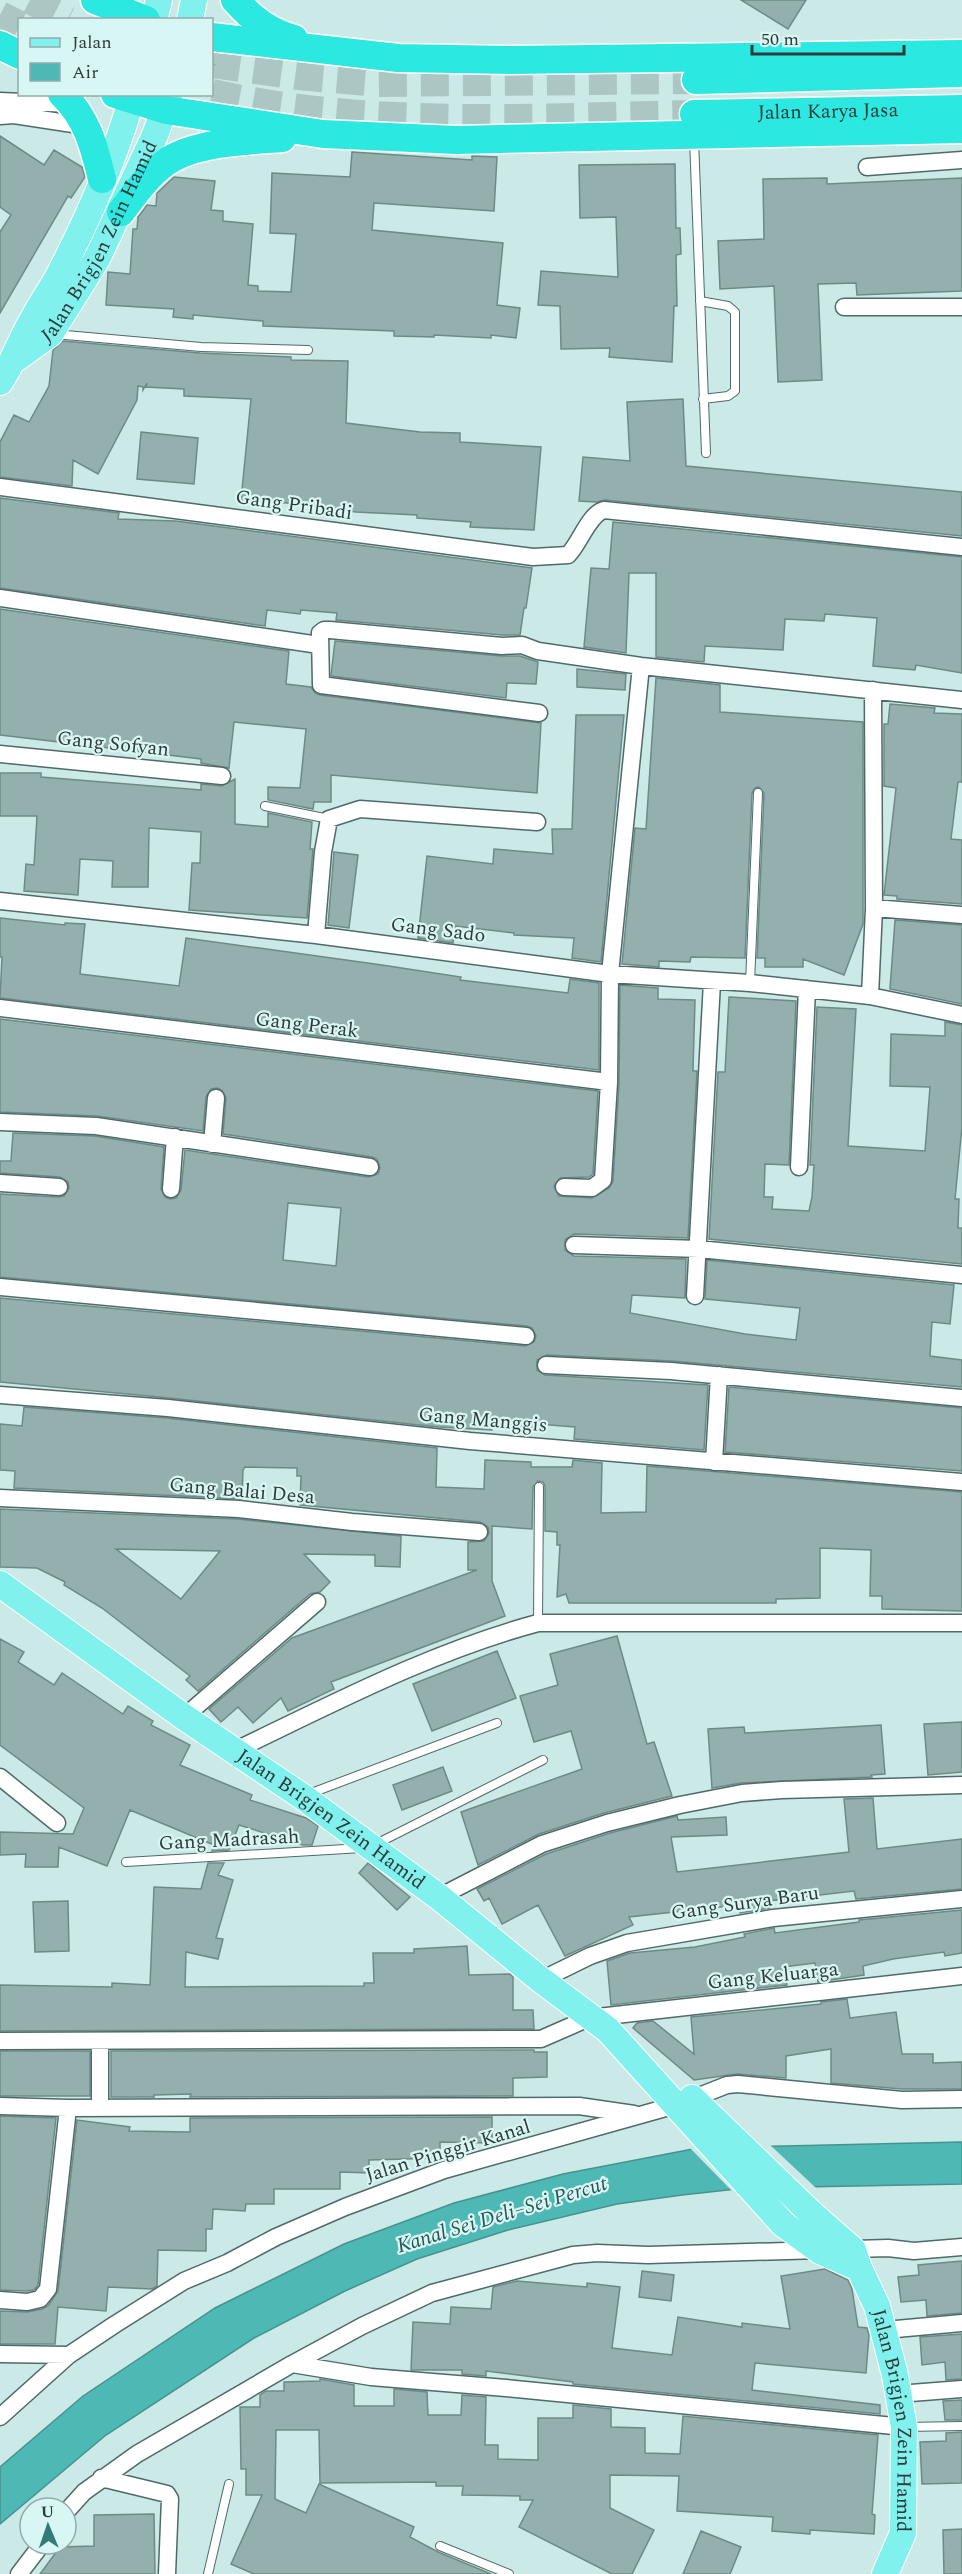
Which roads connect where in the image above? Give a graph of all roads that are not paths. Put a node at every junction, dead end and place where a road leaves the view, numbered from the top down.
1 (95, 0) edge
2 (159, 0) edge
3 (194, 0) edge
4 (235, 0) edge
5 (141, 18) edge
6 (154, 18) edge
7 (190, 18) edge
8 (213, 37) edge
9 (962, 54) edge
10 (398, 58) junction
11 (962, 73) edge
12 (696, 80) tunnel mouth
13 (127, 96) edge
14 (0, 101) edge
15 (168, 102) edge
16 (73, 108) edge
17 (962, 109) edge
18 (0, 116) edge
19 (694, 126) junction
20 (962, 129) edge
21 (323, 134) junction
22 (962, 160) edge
23 (867, 167) dead end
24 (102, 179) junction
25 (121, 212) junction
26 (700, 301) junction
27 (844, 307) dead end
28 (962, 307) edge
29 (41, 326) junction
30 (308, 351) dead end
31 (0, 382) edge
32 (703, 399) junction
33 (705, 453) dead end
34 (0, 487) edge
35 (962, 547) edge
36 (0, 598) edge
37 (319, 645) junction
38 (641, 666) junction
39 (873, 690) junction
40 (962, 700) edge
41 (539, 713) dead end
42 (0, 754) edge
43 (222, 777) dead end
44 (758, 794) dead end
45 (265, 806) dead end
46 (329, 819) junction
47 (537, 822) dead end
48 (0, 901) edge
49 (874, 908) junction
50 (962, 915) edge
51 (316, 935) junction
52 (610, 974) junction
53 (712, 982) junction
54 (750, 983) junction
55 (807, 989) junction
56 (870, 996) junction
57 (0, 1008) edge
58 (962, 1015) edge
59 (609, 1082) junction
60 (216, 1098) dead end
61 (0, 1122) edge
62 (175, 1137) junction
63 (212, 1144) junction
64 (370, 1167) dead end
65 (799, 1167) dead end
66 (0, 1183) edge
67 (59, 1187) dead end
68 (564, 1187) dead end
69 (171, 1189) dead end
70 (574, 1245) dead end
71 (699, 1250) junction
72 (962, 1275) edge
73 (0, 1287) edge
74 (695, 1296) dead end
75 (526, 1336) dead end
76 (546, 1365) dead end
77 (719, 1375) junction
78 (0, 1395) edge
79 (962, 1398) edge
80 (714, 1462) junction
81 (962, 1482) edge
82 (539, 1487) dead end
83 (0, 1498) edge
84 (479, 1532) dead end
85 (0, 1584) edge
86 (317, 1602) dead end
87 (538, 1623) junction
88 (962, 1623) edge
89 (184, 1717) junction
90 (497, 1723) dead end
91 (236, 1750) junction
92 (543, 1760) dead end
93 (0, 1777) edge
94 (962, 1785) edge
95 (303, 1797) junction
96 (57, 1823) dead end
97 (370, 1848) junction
98 (126, 1862) dead end
99 (439, 1897) junction
100 (962, 1899) edge
101 (962, 1976) edge
102 (542, 1980) junction
103 (589, 2018) junction
104 (0, 2041) edge
105 (100, 2041) junction
106 (962, 2099) edge
107 (686, 2104) junction
108 (0, 2106) edge
109 (68, 2108) junction
110 (100, 2108) junction
111 (639, 2115) junction
112 (962, 2247) edge
113 (820, 2251) junction
114 (856, 2259) junction
115 (0, 2300) edge
116 (962, 2323) edge
117 (885, 2330) junction
118 (0, 2354) edge
119 (69, 2355) junction
120 (292, 2364) junction
121 (962, 2389) edge
122 (898, 2394) junction
123 (0, 2417) edge
124 (962, 2426) edge
125 (904, 2427) junction
126 (101, 2478) junction
127 (229, 2484) dead end
128 (78, 2499) edge
129 (440, 2546) dead end
130 (33, 2556) edge
131 (19, 2574) edge
132 (167, 2574) edge
133 (208, 2574) edge
134 (509, 2574) edge
135 (885, 2574) edge

1 - 5 highway
2 - 6 main road
3 - 7 main road
4 - 10 highway
8 - 10 highway
9 - 10 highway
11 - 12 highway, Jalan Karya Jasa
13 - 15 highway
13 - 24 main road, Jalan Brigjen Zein Hamid
14 - 16 street
15 - 21 highway
15 - 25 main road, Jalan Brigjen Zein Hamid
16 - 18 street
16 - 24 highway
17 - 19 highway, Jalan Karya Jasa
19 - 20 highway
19 - 21 highway
19 - 26 lane
21 - 25 highway
22 - 23 street
24 - 29 main road, Jalan Brigjen Zein Hamid
25 - 29 main road, Jalan Brigjen Zein Hamid
26 - 32 lane
26 - 32 lane
27 - 28 street
29 - 30 lane
29 - 31 main road, Jalan Brigjen Zein Hamid
32 - 33 lane
34 - 35 street, Gang Pribadi
36 - 37 street
37 - 38 street
37 - 41 street
38 - 39 street
38 - 52 street
39 - 40 street
39 - 49 street
42 - 43 street, Gang Sofyan
44 - 54 lane
45 - 46 lane
46 - 47 street
46 - 51 street
48 - 51 street, Gang Sado
49 - 50 street
49 - 56 street
51 - 52 street, Gang Sado
52 - 53 street, Gang Sado
52 - 59 street
53 - 54 street, Gang Sado
53 - 71 street
54 - 55 street, Gang Sado
55 - 56 street, Gang Sado
55 - 65 street
56 - 58 street, Gang Sado
57 - 59 street, Gang Perak
59 - 68 street
60 - 63 street
61 - 62 street
62 - 63 street
62 - 69 street
63 - 64 street
66 - 67 street
70 - 71 street
71 - 72 street
71 - 74 street
73 - 75 street
76 - 77 street
77 - 79 street
77 - 80 street
78 - 80 street, Gang Manggis
80 - 81 street, Gang Manggis
82 - 87 lane
83 - 84 street, Gang Balai Desa
85 - 89 main road, Jalan Brigjen Zein Hamid
86 - 89 street
87 - 88 street
87 - 91 street
89 - 91 main road, Jalan Brigjen Zein Hamid
90 - 95 lane
91 - 95 main road, Jalan Brigjen Zein Hamid
92 - 97 lane
93 - 96 street
94 - 99 street
95 - 97 main road, Jalan Brigjen Zein Hamid
97 - 98 lane, Gang Madrasah
97 - 99 main road, Jalan Brigjen Zein Hamid
99 - 102 main road, Jalan Brigjen Zein Hamid
100 - 102 street, Gang Surya Baru
101 - 103 street, Gang Keluarga
102 - 103 main road, Jalan Brigjen Zein Hamid
103 - 105 street, Gang Keluarga
103 - 107 main road, Jalan Brigjen Zein Hamid
104 - 105 street, Gang Keluarga
105 - 110 street
106 - 107 street, Jalan Pinggir Kanal
107 - 111 street, Jalan Pinggir Kanal
107 - 113 main road, Jalan Brigjen Zein Hamid
107 - 114 main road, Jalan Brigjen Zein Hamid
108 - 109 street
109 - 110 street
109 - 115 street
110 - 111 street
111 - 119 street, Jalan Pinggir Kanal
112 - 114 street
113 - 114 main road, Jalan Brigjen Zein Hamid
113 - 120 street
114 - 117 main road, Jalan Brigjen Zein Hamid
116 - 117 street
117 - 122 main road, Jalan Brigjen Zein Hamid
118 - 119 street
119 - 123 street, Jalan Pinggir Kanal
120 - 125 street
120 - 126 street
121 - 122 street
122 - 125 main road, Jalan Brigjen Zein Hamid
124 - 125 lane
125 - 135 main road, Jalan Brigjen Zein Hamid
126 - 128 street
126 - 132 street
127 - 133 lane
129 - 134 lane
130 - 131 street

